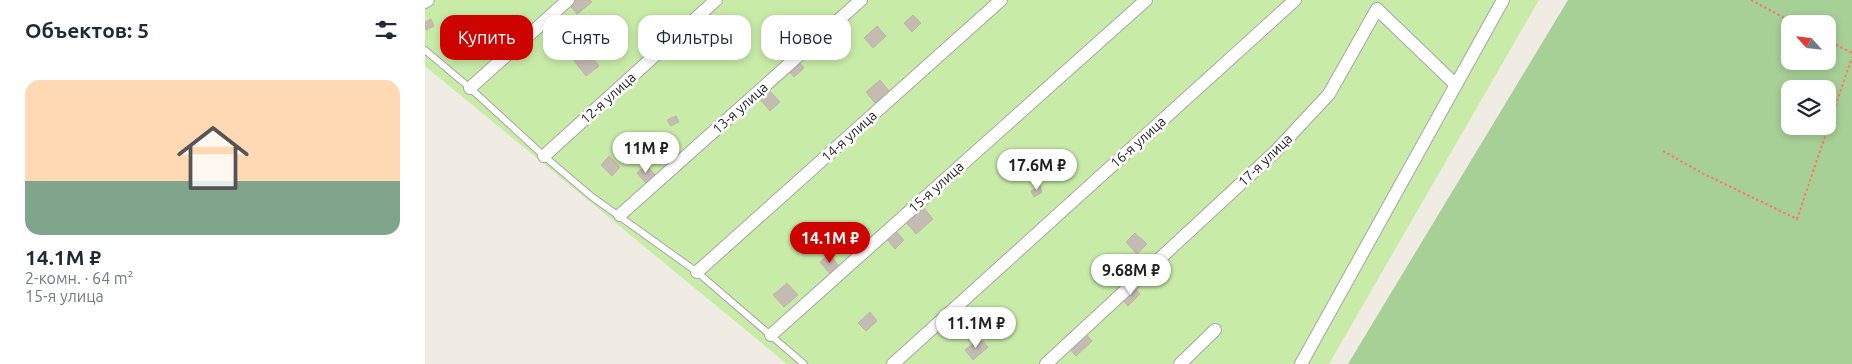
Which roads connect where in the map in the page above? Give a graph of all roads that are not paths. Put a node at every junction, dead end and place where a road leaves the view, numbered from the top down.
1 (568, 0) edge
2 (716, 0) edge
3 (861, 0) edge
4 (1001, 0) edge
5 (1146, 0) edge
6 (1295, 0) edge
7 (1503, 0) edge
8 (425, 50) edge
9 (1455, 85) junction
10 (470, 88) junction
11 (543, 156) junction
12 (620, 215) junction
13 (697, 272) junction
14 (1215, 330) dead end
15 (771, 335) junction
16 (805, 364) edge
17 (893, 364) edge
18 (1046, 364) edge
19 (1180, 364) edge
20 (1301, 364) edge

1 - 10 street
2 - 11 street, 12-я улица
3 - 12 street, 13-я улица
4 - 13 street, 14-я улица
5 - 15 street, 15-я улица
6 - 17 street, 16-я улица
7 - 9 street
8 - 10 lane
9 - 18 street, 17-я улица
9 - 20 street
10 - 11 lane
11 - 12 lane
12 - 13 lane
13 - 15 lane
14 - 19 street
15 - 16 lane

